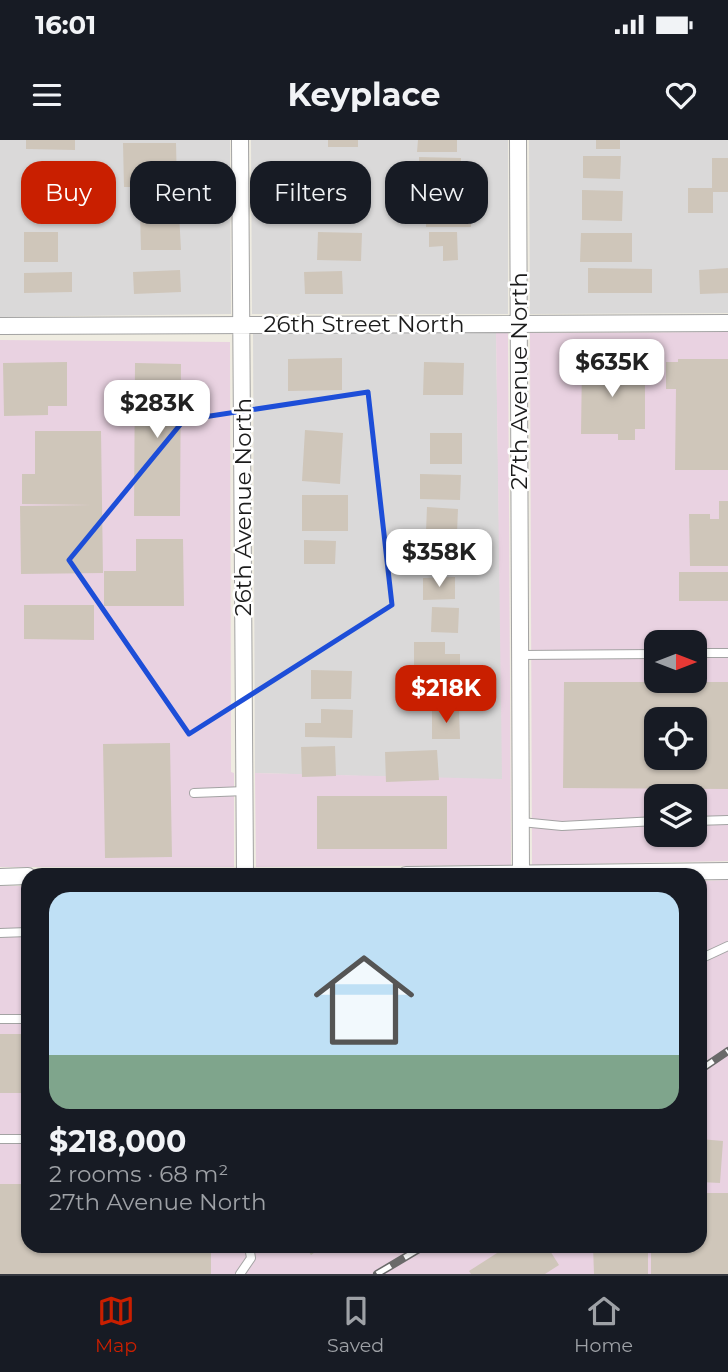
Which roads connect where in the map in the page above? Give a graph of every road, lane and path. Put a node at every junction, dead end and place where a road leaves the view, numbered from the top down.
1 (240, 140) edge
2 (518, 140) edge
3 (728, 323) edge
4 (242, 324) junction
5 (519, 324) junction
6 (0, 326) edge
7 (707, 653) edge
8 (728, 653) edge
9 (644, 654) edge
10 (520, 655) junction
11 (245, 791) junction
12 (194, 793) dead end
13 (728, 820) edge
14 (707, 821) edge
15 (521, 822) junction
16 (644, 822) edge
17 (245, 868) edge
18 (521, 868) edge
19 (707, 871) edge
20 (728, 871) edge
21 (21, 876) edge
22 (0, 877) edge
23 (21, 932) edge
24 (0, 933) edge
25 (728, 946) edge
26 (707, 956) edge
27 (0, 1019) edge
28 (21, 1019) edge
29 (0, 1139) edge
30 (21, 1139) edge
31 (250, 1253) edge
32 (240, 1274) edge

1 - 4 street, 26th Avenue North
2 - 5 street, 27th Avenue North
3 - 5 street, 26th Street North
4 - 5 street, 26th Street North
4 - 6 street, 26th Street North
4 - 11 street, 26th Avenue North
5 - 10 street, 27th Avenue North
7 - 8 lane
9 - 10 lane
10 - 15 street, 27th Avenue North
11 - 12 lane
11 - 17 street, 26th Avenue North
13 - 14 lane
15 - 16 lane
15 - 18 street, 27th Avenue North
19 - 20 street
21 - 22 street
23 - 24 lane
25 - 26 lane
27 - 28 lane
29 - 30 lane
31 - 32 lane

